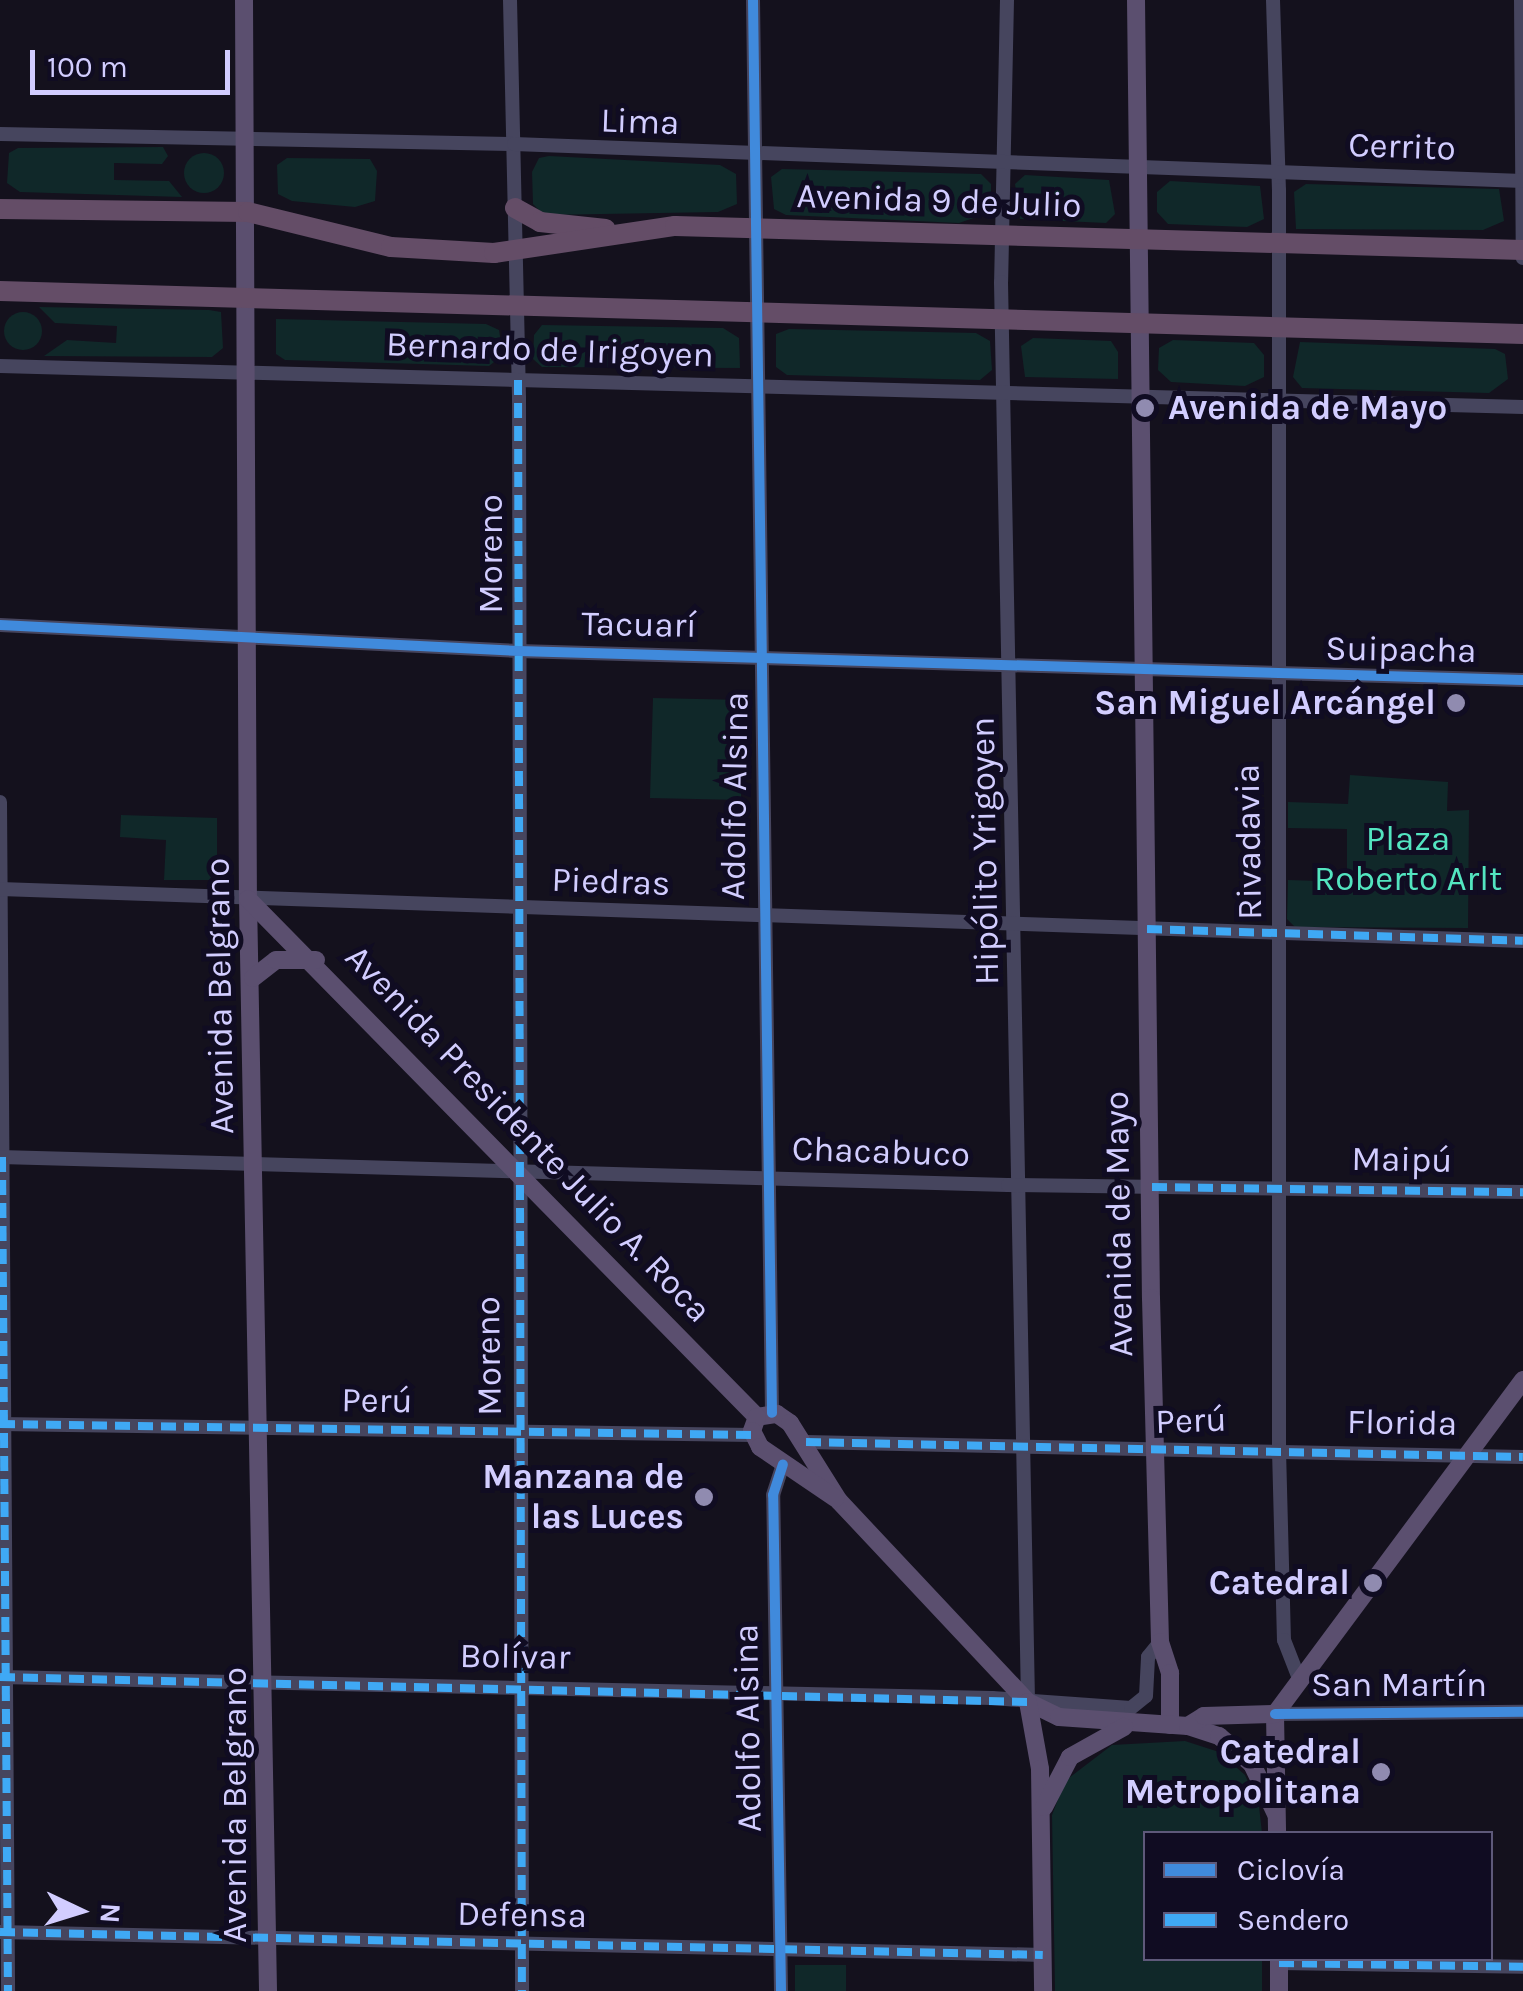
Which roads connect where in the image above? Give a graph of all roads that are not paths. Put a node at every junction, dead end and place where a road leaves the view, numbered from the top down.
1 (244, 0) edge
2 (510, 0) edge
3 (753, 0) edge
4 (1007, 0) edge
5 (1136, 0) edge
6 (1273, 0) edge
7 (1520, 0) edge
8 (0, 134) edge
9 (246, 141) junction
10 (514, 144) junction
11 (753, 157) junction
12 (1004, 163) junction
13 (1135, 166) junction
14 (1278, 173) junction
15 (1522, 181) edge
16 (514, 208) junction
17 (0, 209) edge
18 (248, 212) junction
19 (756, 228) junction
20 (628, 232) junction
21 (1002, 236) junction
22 (1136, 239) junction
23 (1279, 243) junction
24 (1523, 250) edge
25 (516, 253) junction
26 (1523, 258) edge
27 (0, 291) edge
28 (249, 298) junction
29 (516, 307) junction
30 (757, 314) junction
31 (1002, 320) junction
32 (1136, 324) junction
33 (1278, 328) junction
34 (1523, 334) edge
35 (0, 366) edge
36 (250, 372) junction
37 (518, 380) junction
38 (758, 386) junction
39 (1006, 392) junction
40 (1139, 396) junction
41 (1278, 398) junction
42 (1523, 407) edge
43 (0, 625) edge
44 (252, 638) junction
45 (518, 650) junction
46 (764, 655) junction
47 (1012, 666) junction
48 (1145, 672) junction
49 (1277, 674) junction
50 (1523, 680) edge
51 (0, 802) edge
52 (1, 889) edge
53 (248, 898) junction
54 (518, 908) junction
55 (761, 918) junction
56 (1017, 926) junction
57 (1147, 929) junction
58 (1280, 933) junction
59 (1523, 941) edge
60 (316, 960) junction
61 (253, 978) junction
62 (1, 1156) edge
63 (256, 1163) junction
64 (517, 1170) junction
65 (766, 1178) junction
66 (1020, 1184) junction
67 (1152, 1187) junction
68 (1280, 1188) junction
69 (1523, 1192) edge
70 (1523, 1380) edge
71 (761, 1422) junction
72 (2, 1424) edge
73 (261, 1430) junction
74 (520, 1434) junction
75 (806, 1442) junction
76 (1279, 1450) junction
77 (1025, 1451) junction
78 (1155, 1451) junction
79 (1468, 1455) junction
80 (1523, 1457) edge
81 (783, 1465) junction
82 (839, 1501) junction
83 (1160, 1642) junction
84 (1, 1678) edge
85 (1300, 1681) junction
86 (268, 1684) junction
87 (523, 1689) junction
88 (773, 1693) junction
89 (1028, 1702) junction
90 (1523, 1712) edge
91 (1275, 1714) junction
92 (1130, 1724) junction
93 (1179, 1726) junction
94 (1276, 1814) junction
95 (1040, 1816) junction
96 (1277, 1831) edge
97 (6, 1933) edge
98 (268, 1940) junction
99 (522, 1945) junction
100 (780, 1953) junction
101 (1043, 1955) junction
102 (1279, 1961) edge
103 (1314, 1961) edge
104 (1523, 1967) edge
105 (8, 1991) edge
106 (268, 1991) edge
107 (522, 1991) edge
108 (781, 1991) edge
109 (1044, 1991) edge
110 (1278, 1991) edge

1 - 9 main road, Avenida Belgrano
2 - 10 street, Moreno
3 - 11 street, Adolfo Alsina
4 - 12 street, Hipólito Yrigoyen
5 - 13 main road, Avenida de Mayo
6 - 14 street, Rivadavia
7 - 15 street
8 - 9 street, Lima
9 - 10 street, Lima
9 - 18 main road, Avenida Belgrano
10 - 11 street, Lima
10 - 16 street, Moreno
11 - 12 street, Lima
11 - 19 street, Adolfo Alsina
12 - 13 street, Lima
12 - 21 street, Hipólito Yrigoyen
13 - 14 street, Lima
13 - 22 main road, Avenida de Mayo
14 - 15 street, Cerrito
14 - 23 street, Rivadavia
15 - 24 street
16 - 20 highway
16 - 25 street, Moreno
17 - 18 highway, Avenida 9 de Julio
18 - 25 highway, Avenida 9 de Julio
18 - 28 main road, Avenida Belgrano
19 - 20 highway, Avenida 9 de Julio
19 - 21 highway, Avenida 9 de Julio
19 - 30 street, Adolfo Alsina
20 - 25 highway, Avenida 9 de Julio
21 - 22 highway, Avenida 9 de Julio
21 - 31 street, Hipólito Yrigoyen
22 - 23 highway, Avenida 9 de Julio
22 - 32 main road, Avenida de Mayo
23 - 24 highway, Avenida 9 de Julio
23 - 33 street, Rivadavia
24 - 26 street
25 - 29 street, Moreno
27 - 28 highway
28 - 29 highway
28 - 36 main road, Avenida Belgrano
29 - 30 highway
29 - 37 street, Moreno
30 - 31 highway
30 - 38 street, Adolfo Alsina
31 - 32 highway
31 - 39 street, Hipólito Yrigoyen
32 - 33 highway
32 - 40 main road, Avenida de Mayo
33 - 34 highway
33 - 41 street, Rivadavia
35 - 36 street, Bernardo de Irigoyen
36 - 37 street, Bernardo de Irigoyen
36 - 44 main road, Avenida Belgrano
37 - 38 street, Bernardo de Irigoyen
37 - 45 street, Moreno
38 - 39 street, Bernardo de Irigoyen
38 - 46 street, Adolfo Alsina
39 - 40 street, Bernardo de Irigoyen
39 - 47 street, Hipólito Yrigoyen
40 - 41 street, Bernardo de Irigoyen
40 - 48 main road, Avenida de Mayo
41 - 42 street, Bernardo de Irigoyen
41 - 49 street, Rivadavia
43 - 44 street, Tacuarí
44 - 45 street, Tacuarí
44 - 53 main road, Avenida Belgrano
45 - 46 street, Tacuarí
45 - 54 street, Moreno
46 - 47 street, Tacuarí
46 - 55 street, Adolfo Alsina
47 - 48 street, Tacuarí
47 - 56 street, Hipólito Yrigoyen
48 - 49 street, Tacuarí
48 - 57 main road, Avenida de Mayo
49 - 50 street, Suipacha
49 - 58 street, Rivadavia
51 - 52 street
52 - 53 street, Piedras
52 - 62 street
53 - 54 street, Piedras
53 - 60 main road, Avenida Presidente Julio A. Roca
53 - 61 main road, Avenida Belgrano
54 - 55 street, Piedras
54 - 64 street, Moreno
55 - 56 street, Piedras
55 - 65 street, Adolfo Alsina
56 - 57 street, Piedras
56 - 66 street, Hipólito Yrigoyen
57 - 58 street, Piedras
57 - 67 main road, Avenida de Mayo
58 - 59 street, Piedras
58 - 68 street, Rivadavia
60 - 61 main road
60 - 64 main road, Avenida Presidente Julio A. Roca
61 - 63 main road, Avenida Belgrano
62 - 63 street, Chacabuco
62 - 72 street
63 - 64 street, Chacabuco
63 - 73 main road, Avenida Belgrano
64 - 65 street, Chacabuco
64 - 71 main road, Avenida Presidente Julio A. Roca
64 - 74 street, Moreno
65 - 66 street, Chacabuco
65 - 71 street, Adolfo Alsina
66 - 67 street, Chacabuco
66 - 77 street, Hipólito Yrigoyen
67 - 68 street, Chacabuco
67 - 78 main road, Avenida de Mayo
68 - 69 street, Maipú
68 - 76 street, Rivadavia
70 - 79 main road
71 - 74 street, Perú
71 - 75 main road, Avenida Presidente Julio A. Roca
71 - 81 main road, Avenida Presidente Julio A. Roca
72 - 73 street, Perú
72 - 84 street
73 - 74 street, Perú
73 - 86 main road, Avenida Belgrano
74 - 87 street, Moreno
75 - 77 street, Perú
75 - 81 main road
75 - 82 main road, Avenida Presidente Julio A. Roca
76 - 78 street, Perú
76 - 79 street, Florida
76 - 85 street, Rivadavia
77 - 78 street, Perú
77 - 89 street, Hipólito Yrigoyen
78 - 83 main road, Avenida de Mayo
79 - 80 street, Florida
79 - 85 main road
81 - 82 main road, Avenida Presidente Julio A. Roca
81 - 88 street, Adolfo Alsina
82 - 89 main road, Avenida Presidente Julio A. Roca
83 - 89 street, Bolívar
83 - 93 main road, Avenida de Mayo
84 - 86 street, Bolívar
84 - 97 street
85 - 91 main road
86 - 87 street, Bolívar
86 - 98 main road, Avenida Belgrano
87 - 88 street, Bolívar
87 - 99 street, Moreno
88 - 89 street, Bolívar
88 - 100 street, Adolfo Alsina
89 - 92 main road, Bolívar
89 - 95 main road
90 - 91 street, San Martín
91 - 93 main road, Bolívar
91 - 94 main road
92 - 93 main road, Bolívar
92 - 95 main road
93 - 94 main road, Bolívar
94 - 96 main road
95 - 101 main road
97 - 98 street, Defensa
97 - 105 street
98 - 99 street, Defensa
98 - 106 main road, Avenida Belgrano
99 - 100 street, Defensa
99 - 107 street, Moreno
100 - 101 street, Defensa
100 - 108 street, Adolfo Alsina
101 - 109 main road
102 - 110 main road
103 - 104 street

